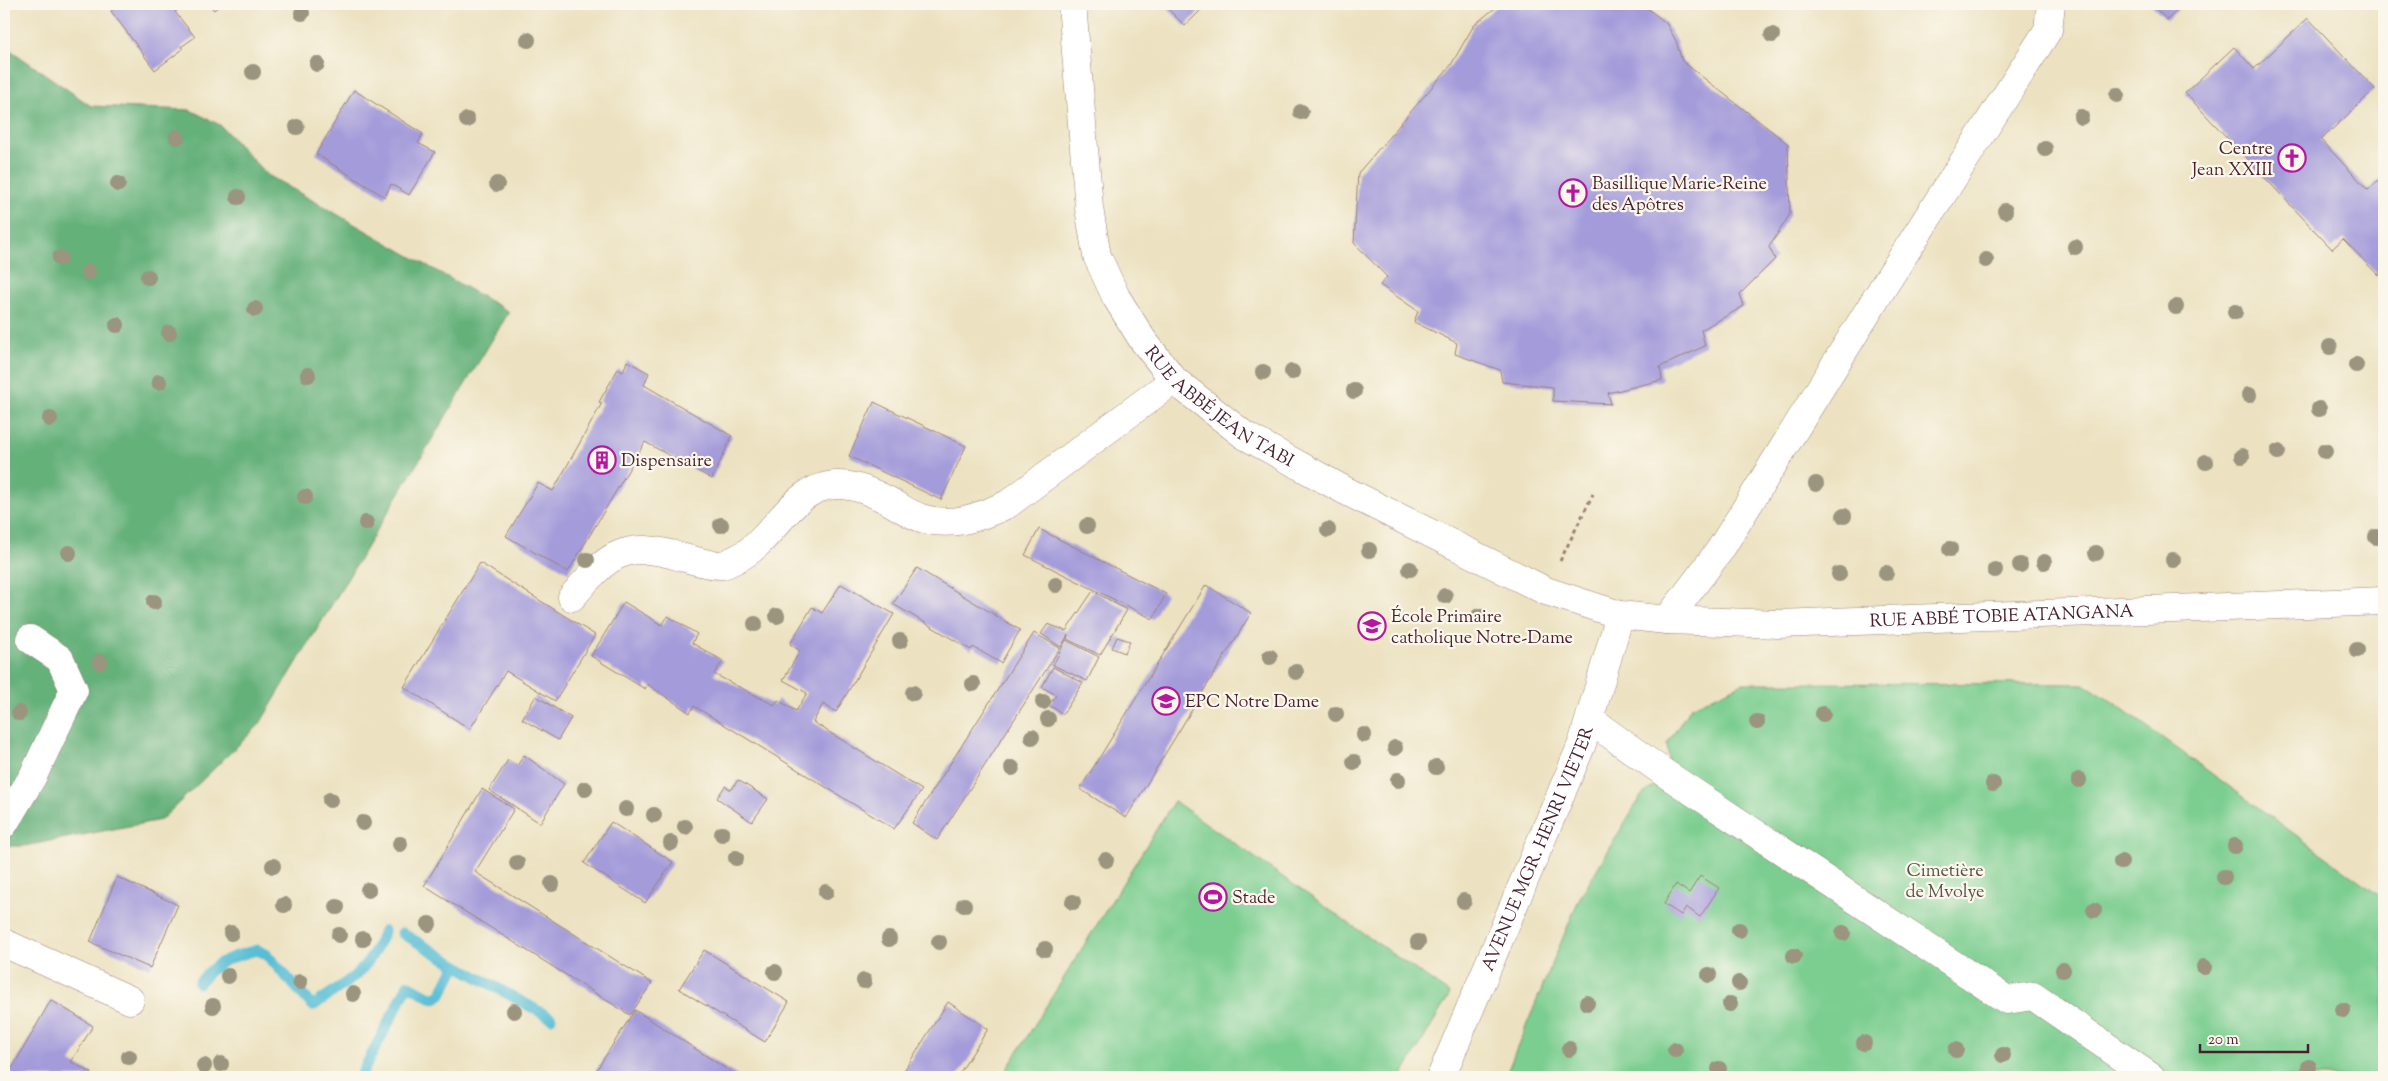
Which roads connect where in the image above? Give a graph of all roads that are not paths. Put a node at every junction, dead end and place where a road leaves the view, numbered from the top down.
1 (1072, 4) edge
2 (2051, 4) edge
3 (1174, 380) junction
4 (572, 597) dead end
5 (2384, 601) edge
6 (1620, 615) junction
7 (1667, 620) junction
8 (30, 640) dead end
9 (1590, 720) junction
10 (4, 824) edge
11 (4, 943) edge
12 (130, 1000) dead end
13 (1441, 1077) edge
14 (2151, 1077) edge

1 - 3 main road, RUE ABBÉ JEAN TABI
2 - 7 main road
3 - 4 main road
3 - 6 main road, RUE ABBÉ JEAN TABI
5 - 7 main road, RUE ABBÉ TOBIE ATANGANA
6 - 7 main road, RUE ABBÉ TOBIE ATANGANA
6 - 9 main road, AVENUE MGR. HENRI VIETER
8 - 10 main road
9 - 13 main road, AVENUE MGR. HENRI VIETER
9 - 14 main road
11 - 12 main road

